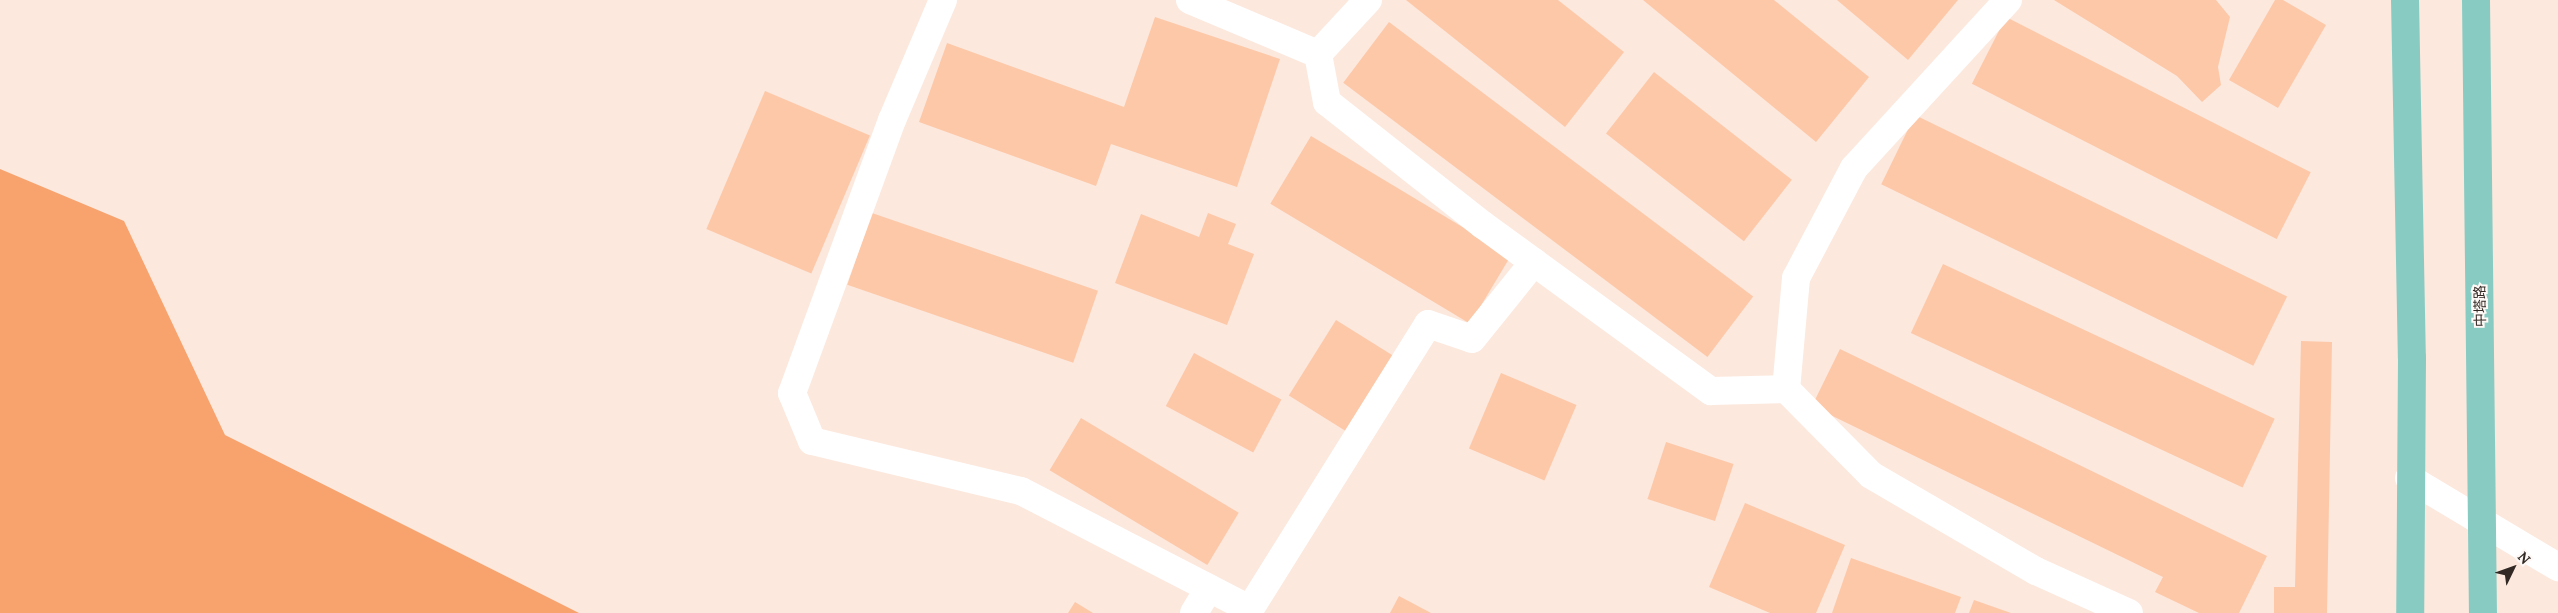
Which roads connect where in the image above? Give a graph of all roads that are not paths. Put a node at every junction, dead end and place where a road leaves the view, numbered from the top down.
1 (944, 0) edge
2 (1190, 0) edge
3 (1368, 0) edge
4 (2008, 0) edge
5 (2404, 0) edge
6 (2476, 0) edge
7 (1318, 54) junction
8 (1534, 262) junction
9 (1786, 389) junction
10 (2409, 478) junction
11 (2483, 522) junction
12 (2558, 567) edge
13 (1209, 588) junction
14 (1251, 611) edge
15 (1194, 613) edge
16 (2129, 613) edge
17 (2410, 613) edge
18 (2483, 613) edge

1 - 13 street
2 - 7 street
3 - 7 street
4 - 9 street
5 - 10 main road
6 - 11 main road, 中塔路
7 - 8 street
8 - 9 street
8 - 14 street
9 - 16 street
10 - 11 street
10 - 17 main road
11 - 12 street
11 - 18 main road, 中塔路
13 - 14 street
13 - 15 street

